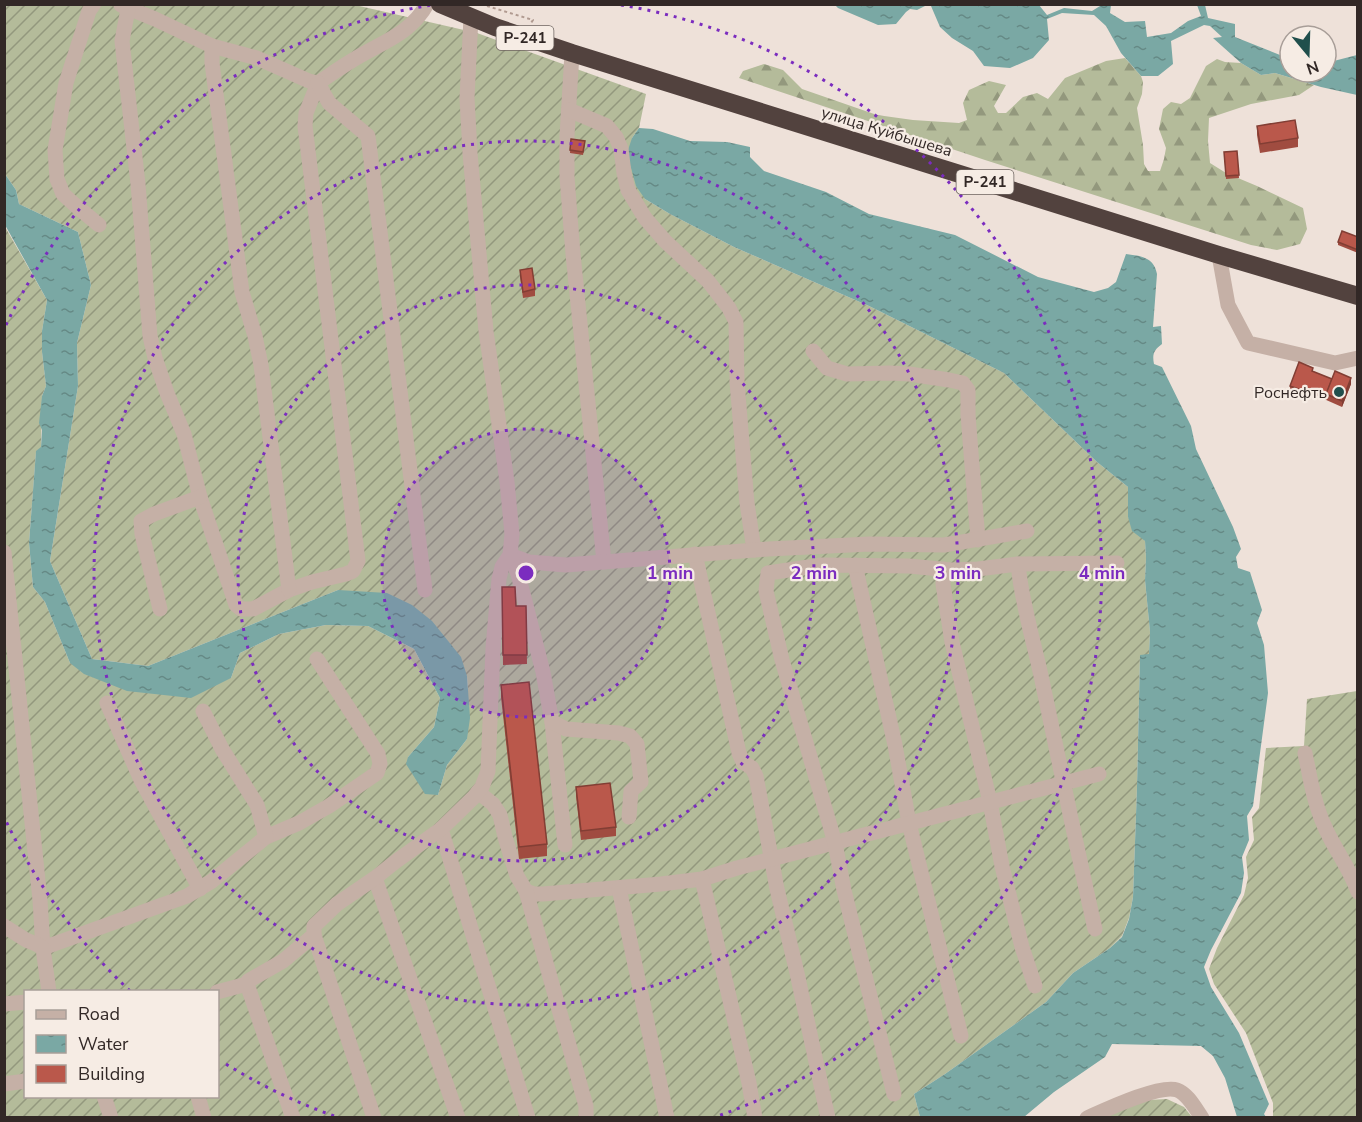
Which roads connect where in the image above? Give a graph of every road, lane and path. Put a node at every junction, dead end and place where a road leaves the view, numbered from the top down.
1 (94, 4) edge
2 (427, 4) edge
3 (440, 4) edge
4 (124, 7) edge
5 (471, 17) junction
6 (212, 46) junction
7 (572, 53) junction
8 (318, 83) junction
9 (569, 110) junction
10 (99, 225) dead end
11 (1218, 255) junction
12 (1358, 296) edge
13 (813, 351) dead end
14 (1358, 358) edge
15 (200, 497) junction
16 (1027, 531) dead end
17 (978, 540) junction
18 (754, 550) junction
19 (4, 552) edge
20 (695, 554) junction
21 (510, 555) junction
22 (604, 562) junction
23 (1117, 563) dead end
24 (1018, 564) junction
25 (855, 565) junction
26 (944, 569) junction
27 (289, 590) junction
28 (425, 590) dead end
29 (160, 609) dead end
30 (317, 658) dead end
31 (107, 704) dead end
32 (203, 711) dead end
33 (552, 722) junction
34 (1305, 753) dead end
35 (1099, 774) dead end
36 (1063, 783) junction
37 (478, 792) junction
38 (990, 802) junction
39 (629, 817) dead end
40 (909, 823) junction
41 (441, 830) junction
42 (266, 837) junction
43 (835, 843) junction
44 (565, 844) dead end
45 (772, 859) junction
46 (375, 878) junction
47 (702, 879) junction
48 (619, 888) junction
49 (200, 889) junction
50 (526, 891) junction
51 (1358, 892) edge
52 (4, 926) edge
53 (1095, 929) dead end
54 (314, 935) junction
55 (43, 948) junction
56 (247, 984) junction
57 (1035, 986) dead end
58 (49, 990) edge
59 (219, 991) edge
60 (24, 1002) edge
61 (4, 1004) edge
62 (961, 1036) dead end
63 (24, 1081) edge
64 (4, 1084) edge
65 (894, 1094) dead end
66 (105, 1098) edge
67 (199, 1098) edge
68 (111, 1118) edge
69 (204, 1118) edge
70 (293, 1118) edge
71 (374, 1118) edge
72 (458, 1118) edge
73 (528, 1118) edge
74 (586, 1118) edge
75 (667, 1118) edge
76 (755, 1118) edge
77 (828, 1118) edge
78 (1087, 1118) edge
79 (1202, 1118) edge

1 - 10 street
2 - 8 street
3 - 5 highway, Р-241
4 - 6 street
4 - 15 street
5 - 7 highway, Р-241
5 - 21 street
6 - 8 street
6 - 27 street
7 - 9 street
7 - 11 highway, улица Куйбышева / Р-241
8 - 27 street
8 - 28 street
9 - 18 street
9 - 22 street
11 - 12 highway, улица Куйбышева / Р-241
11 - 14 street
13 - 17 street
15 - 27 street
15 - 29 street
16 - 17 street
17 - 18 street
18 - 20 street
19 - 55 street
20 - 22 street
20 - 45 street
21 - 22 street
21 - 33 street
21 - 37 street
23 - 24 street
24 - 26 street
24 - 36 street
25 - 26 street
25 - 40 street
25 - 43 street
26 - 38 street
30 - 42 street
31 - 49 street
32 - 42 street
33 - 39 street
33 - 44 street
34 - 51 street
35 - 36 street
36 - 38 street
36 - 53 street
37 - 41 street
37 - 50 street
38 - 40 street
38 - 57 street
40 - 43 street
40 - 62 street
41 - 46 street
41 - 73 street
42 - 49 street
43 - 45 street
43 - 65 street
45 - 47 street
45 - 77 street
46 - 54 street
46 - 72 street
47 - 48 street
47 - 76 street
48 - 50 street
48 - 75 street
49 - 55 street
50 - 74 street
52 - 55 street
54 - 56 street
54 - 71 street
55 - 58 street
56 - 59 street
56 - 70 street
60 - 61 street
63 - 64 street
66 - 68 street
67 - 69 street
78 - 79 street

